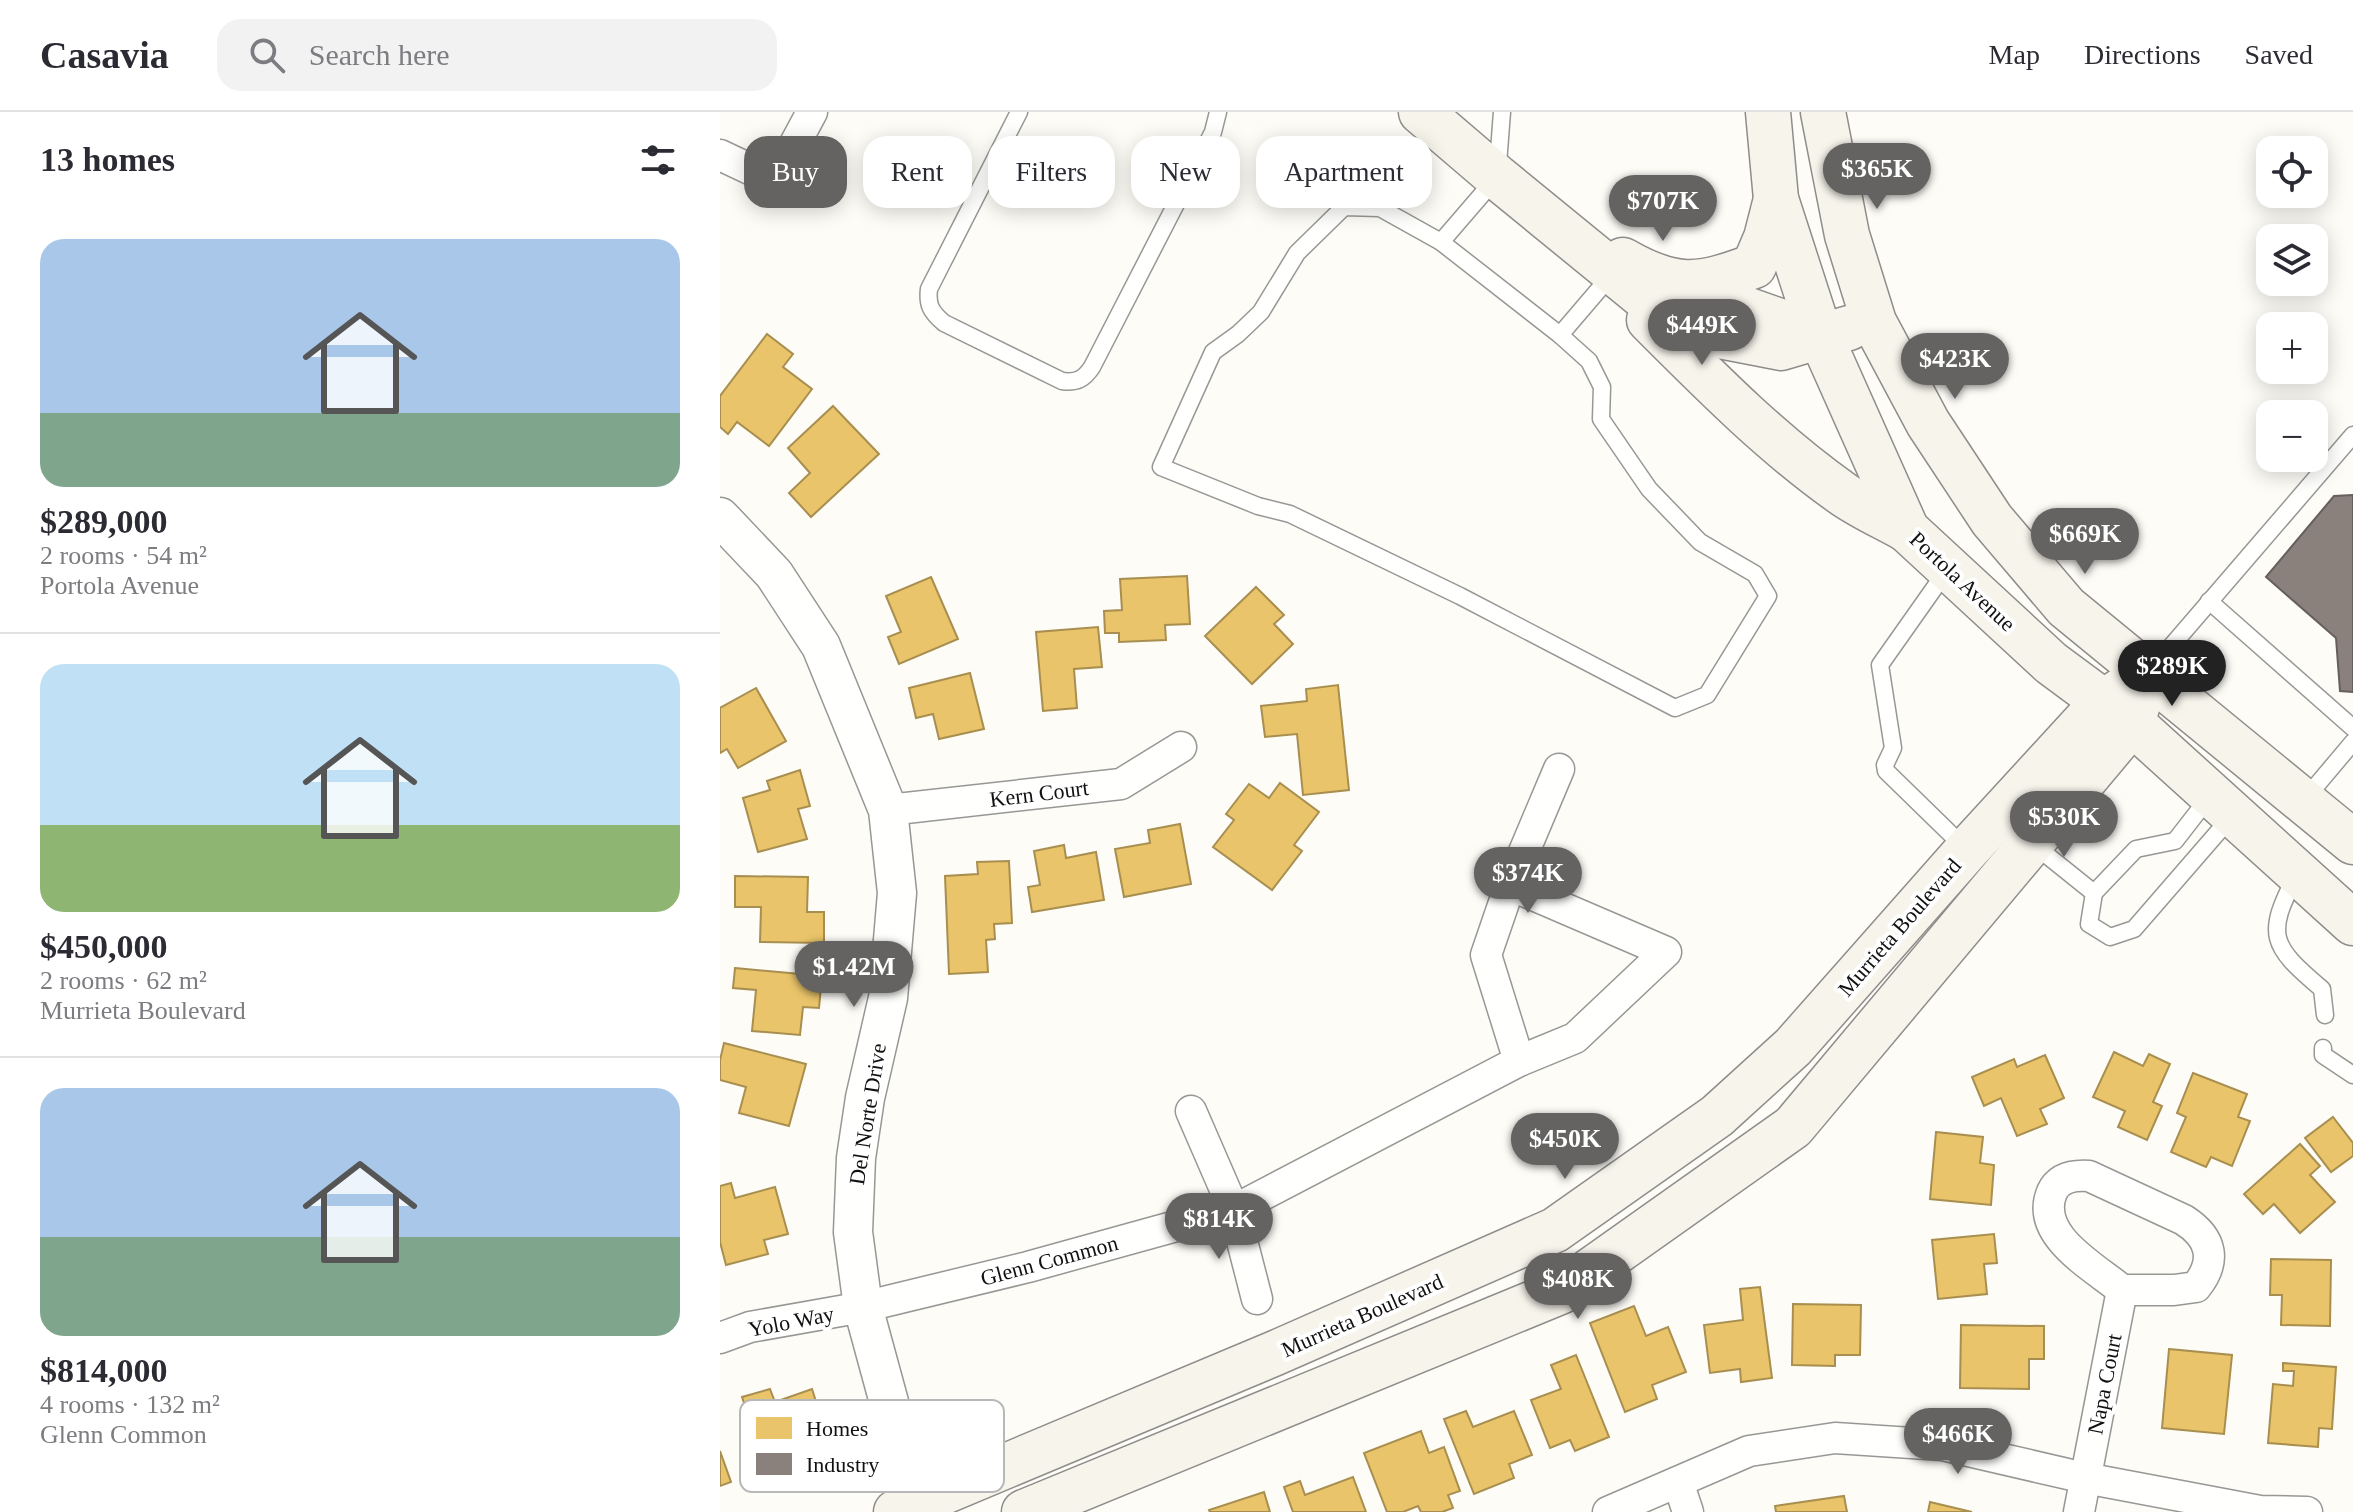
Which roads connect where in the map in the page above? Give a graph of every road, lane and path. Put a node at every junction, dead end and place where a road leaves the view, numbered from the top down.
1 (812, 112) edge
2 (1019, 112) edge
3 (1218, 112) edge
4 (1421, 112) edge
5 (1502, 112) edge
6 (1768, 112) edge
7 (1823, 112) edge
8 (720, 155) edge
9 (1497, 177) junction
10 (1776, 199) junction
11 (1543, 214) junction
12 (1441, 242) junction
13 (1611, 275) junction
14 (1672, 283) junction
15 (1874, 322) junction
16 (1560, 335) junction
17 (1820, 335) junction
18 (2353, 435) edge
19 (720, 517) edge
20 (1907, 530) junction
21 (1948, 568) junction
22 (2209, 601) junction
23 (2148, 673) junction
24 (2117, 713) junction
25 (2353, 728) edge
26 (2353, 742) edge
27 (1181, 747) dead end
28 (1559, 769) dead end
29 (2304, 801) junction
30 (2222, 805) junction
31 (888, 810) junction
32 (2353, 842) edge
33 (2032, 844) junction
34 (1967, 850) junction
35 (2297, 873) junction
36 (1510, 885) junction
37 (2094, 893) junction
38 (2353, 923) edge
39 (2325, 1015) dead end
40 (2323, 1048) dead end
41 (1519, 1061) junction
42 (2353, 1075) edge
43 (1191, 1111) dead end
44 (1234, 1210) junction
45 (2122, 1290) junction
46 (1257, 1299) dead end
47 (863, 1307) junction
48 (720, 1338) edge
49 (888, 1400) edge
50 (1004, 1470) edge
51 (2085, 1478) junction
52 (1678, 1482) junction
53 (952, 1492) edge
54 (913, 1509) edge
55 (1024, 1512) edge
56 (1608, 1512) edge
57 (1688, 1512) edge
58 (2079, 1512) edge
59 (2307, 1512) edge

1 - 8 street
2 - 3 lane
4 - 9 main road
5 - 9 lane
6 - 10 main road, Portola Avenue
7 - 15 main road
9 - 11 main road
9 - 12 lane
10 - 14 main road
10 - 17 main road, Portola Avenue
11 - 13 main road
11 - 14 main road
12 - 16 lane
12 - 16 lane
13 - 16 lane
13 - 17 main road
13 - 20 main road
14 - 17 main road
15 - 17 main road
15 - 23 main road
17 - 20 main road, Portola Avenue
18 - 22 lane
19 - 31 street, Del Norte Drive
20 - 21 main road, Portola Avenue
21 - 24 main road, Portola Avenue
21 - 34 lane
22 - 23 lane
22 - 25 lane
23 - 24 main road, Murrieta Boulevard
23 - 29 main road
24 - 30 main road, Portola Avenue
24 - 33 main road, Murrieta Boulevard
24 - 34 main road, Murrieta Boulevard
26 - 29 lane
27 - 31 street, Kern Court
28 - 36 street
29 - 32 main road
30 - 35 main road, Portola Avenue
30 - 37 lane
30 - 37 lane
31 - 47 street, Del Norte Drive
33 - 37 lane
33 - 55 main road, Murrieta Boulevard
34 - 50 main road, Murrieta Boulevard
35 - 38 main road, Portola Avenue
35 - 39 lane
36 - 41 street
36 - 41 street, Glenn Common
40 - 42 lane
41 - 44 street, Glenn Common
43 - 44 street
44 - 46 street
44 - 47 street, Glenn Common
45 - 45 street
45 - 51 street, Napa Court
47 - 48 street, Yolo Way
47 - 49 street, Del Norte Drive
51 - 52 street
51 - 58 street, Napa Court
51 - 59 street
52 - 56 street
52 - 57 street
53 - 54 main road, Murrieta Boulevard

